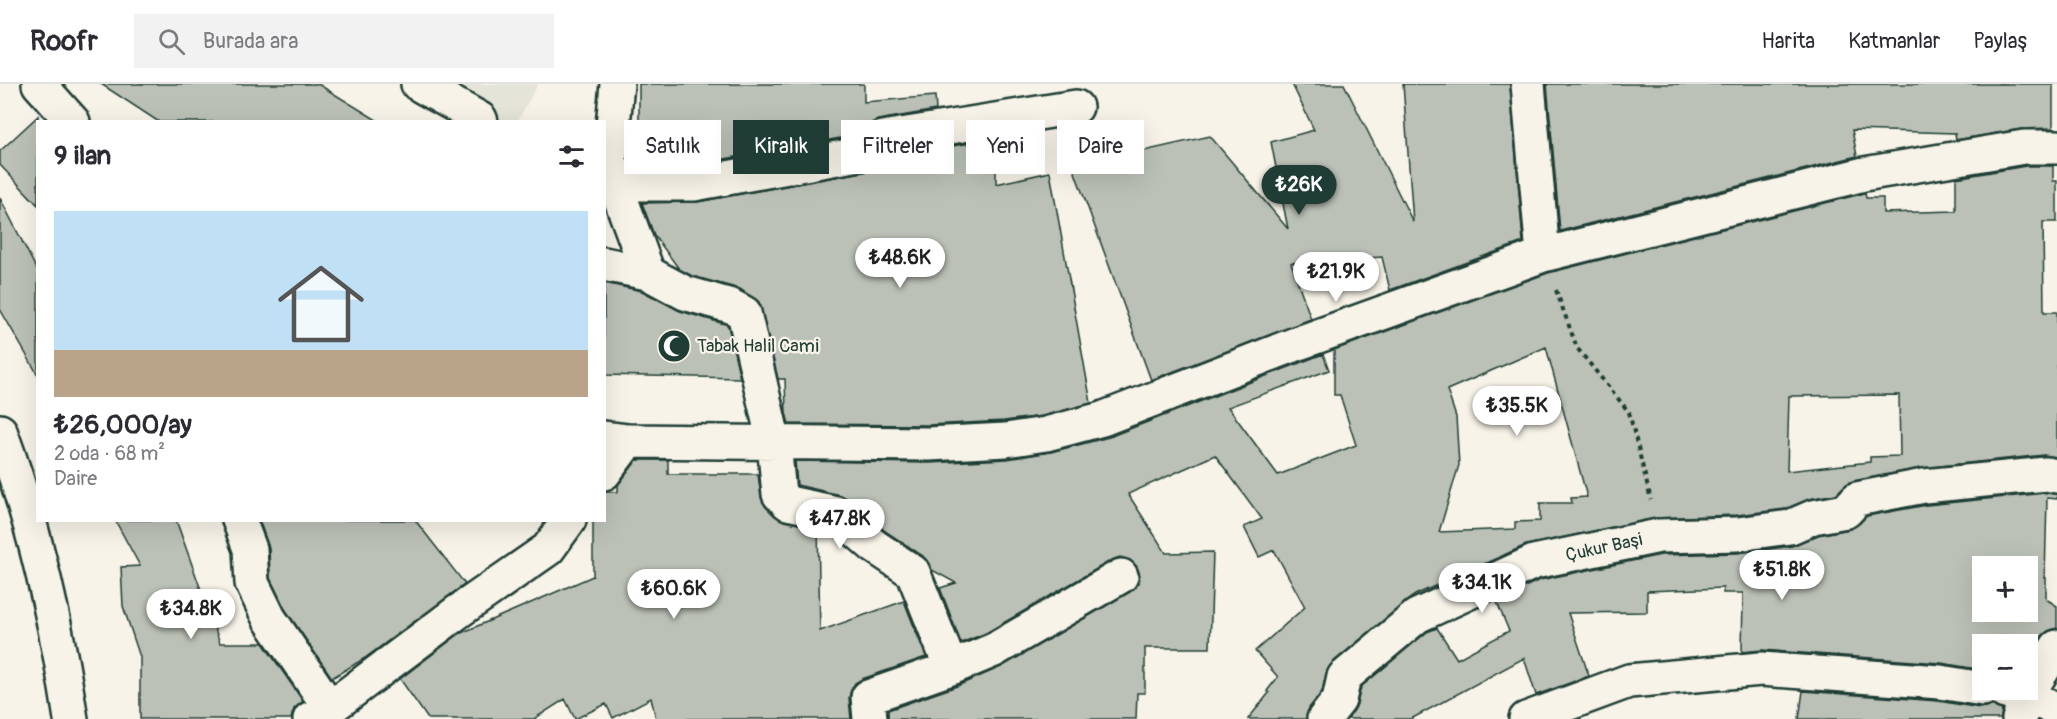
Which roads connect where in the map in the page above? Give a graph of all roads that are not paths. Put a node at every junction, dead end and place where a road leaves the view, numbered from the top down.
1 (39, 84) edge
2 (418, 84) edge
3 (617, 84) edge
4 (1528, 84) edge
5 (1076, 106) dead end
6 (71, 120) edge
7 (480, 120) edge
8 (2057, 147) edge
9 (607, 166) edge
10 (1543, 255) junction
11 (606, 264) edge
12 (648, 273) junction
13 (0, 431) edge
14 (616, 439) edge
15 (774, 443) junction
16 (606, 467) edge
17 (2057, 476) edge
18 (240, 522) edge
19 (568, 522) edge
20 (1121, 576) dead end
21 (2057, 647) edge
22 (951, 668) junction
23 (1972, 687) edge
24 (2023, 707) edge
25 (2057, 710) edge
26 (320, 713) edge
27 (71, 719) edge
28 (870, 719) edge
29 (1324, 719) edge
30 (1526, 719) edge

1 - 6 street
2 - 7 street
3 - 9 street
4 - 10 street
5 - 9 street
8 - 10 street
9 - 12 street
10 - 15 street
11 - 12 street
12 - 15 street
13 - 27 street
14 - 15 street
14 - 16 street
15 - 22 street
17 - 29 street, Çukur Başi
18 - 26 street
19 - 26 street
20 - 22 street
21 - 24 street
22 - 28 street
23 - 30 street
24 - 25 street

